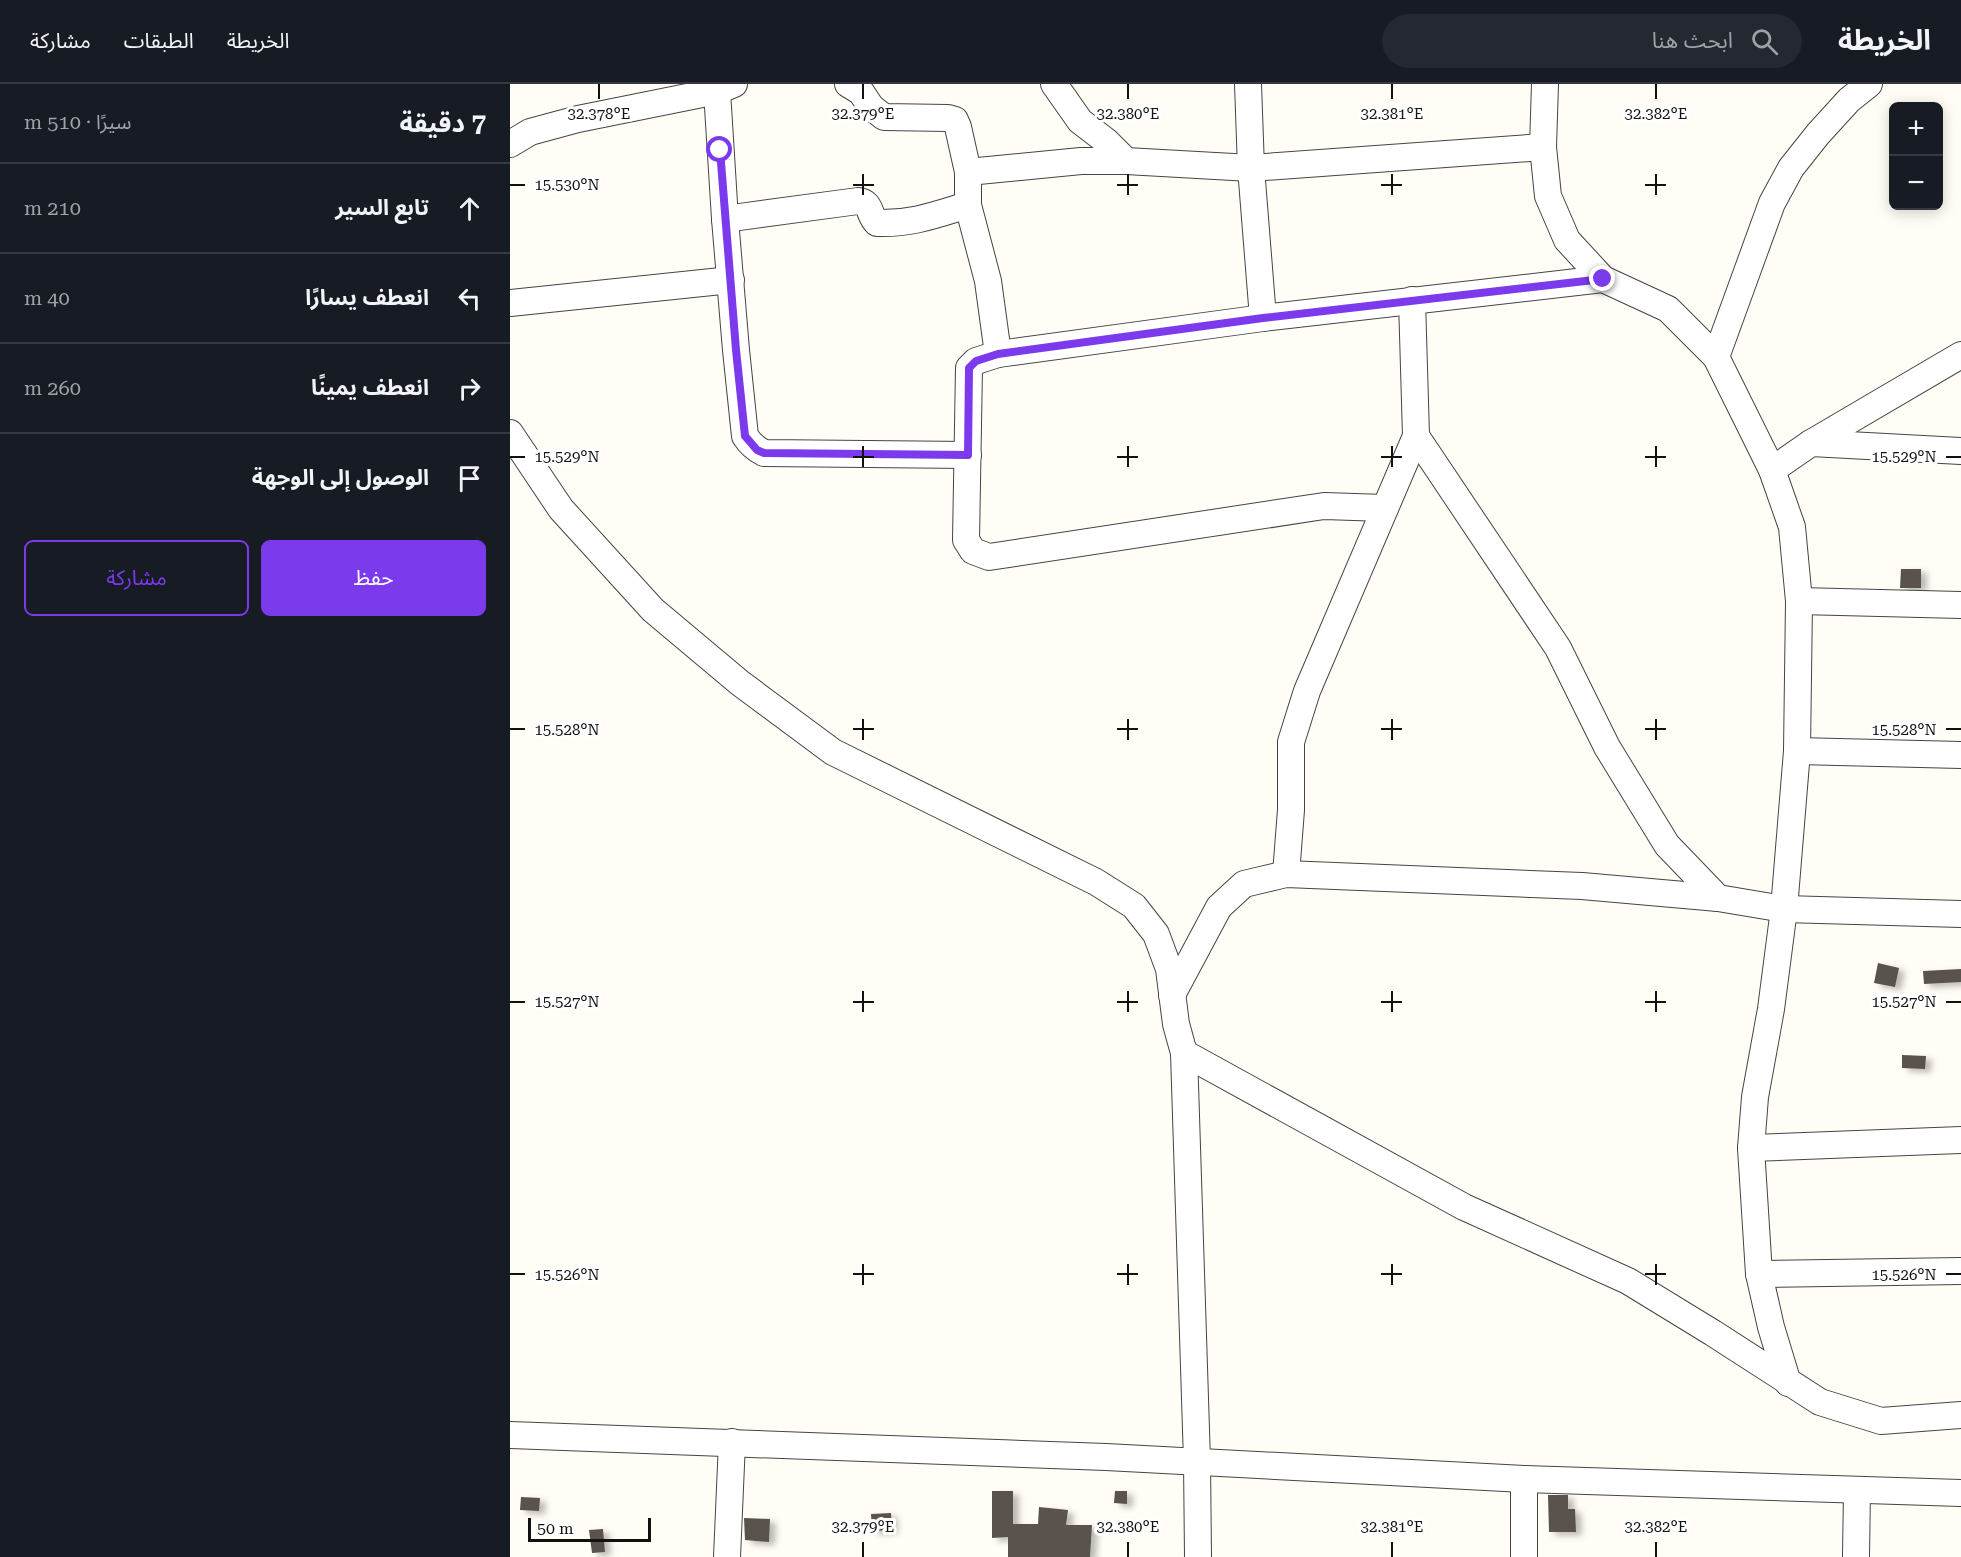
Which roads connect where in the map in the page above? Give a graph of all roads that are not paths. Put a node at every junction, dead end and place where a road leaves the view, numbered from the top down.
1 (848, 84) edge
2 (1054, 84) edge
3 (1248, 84) edge
4 (1545, 84) edge
5 (1869, 84) edge
6 (725, 88) edge
7 (510, 144) edge
8 (1543, 147) junction
9 (1126, 161) junction
10 (1251, 168) junction
11 (968, 172) junction
12 (968, 205) junction
13 (725, 219) junction
14 (1603, 279) junction
15 (730, 280) junction
16 (1412, 300) junction
17 (510, 303) edge
18 (1263, 318) junction
19 (998, 354) junction
20 (1961, 355) edge
21 (1716, 357) junction
22 (510, 433) edge
23 (1416, 436) junction
24 (1811, 443) junction
25 (1961, 451) edge
26 (968, 455) junction
27 (1772, 470) junction
28 (1385, 508) junction
29 (1799, 601) junction
30 (1961, 605) edge
31 (1797, 751) junction
32 (1961, 755) edge
33 (1286, 874) junction
34 (1718, 897) junction
35 (1784, 909) junction
36 (1961, 915) edge
37 (1172, 995) junction
38 (1184, 1053) junction
39 (1961, 1140) edge
40 (1751, 1148) junction
41 (1961, 1271) edge
42 (1759, 1274) junction
43 (1788, 1383) junction
44 (1961, 1415) edge
45 (510, 1435) edge
46 (732, 1442) junction
47 (1197, 1461) junction
48 (1524, 1479) junction
49 (1857, 1490) junction
50 (1961, 1493) edge
51 (727, 1557) edge
52 (1198, 1557) edge
53 (1524, 1557) edge
54 (1856, 1557) edge

1 - 11 street
2 - 9 street
3 - 10 street
4 - 8 street
5 - 21 street
6 - 7 street
6 - 13 street
8 - 10 street
8 - 14 street
9 - 10 street
9 - 11 street
10 - 18 street
11 - 12 street
12 - 13 street
12 - 19 street
13 - 15 street
14 - 16 street
14 - 21 street
15 - 17 street
15 - 26 street
16 - 18 street
16 - 23 street
18 - 19 street
19 - 26 street
20 - 24 street
21 - 27 street
22 - 37 street
23 - 28 street
23 - 34 street
24 - 25 street
24 - 27 street
26 - 28 street
27 - 29 street
28 - 33 street
29 - 30 street
29 - 31 street
31 - 32 street
31 - 35 street
33 - 34 street
33 - 37 street
34 - 35 street
35 - 36 street
35 - 40 street
37 - 38 street
38 - 43 street
38 - 47 street
39 - 40 street
40 - 42 street
41 - 42 street
42 - 43 street
43 - 44 street
45 - 46 street
46 - 47 street
46 - 51 street
47 - 48 street
47 - 52 street
48 - 49 street
48 - 53 street
49 - 50 street
49 - 54 street

